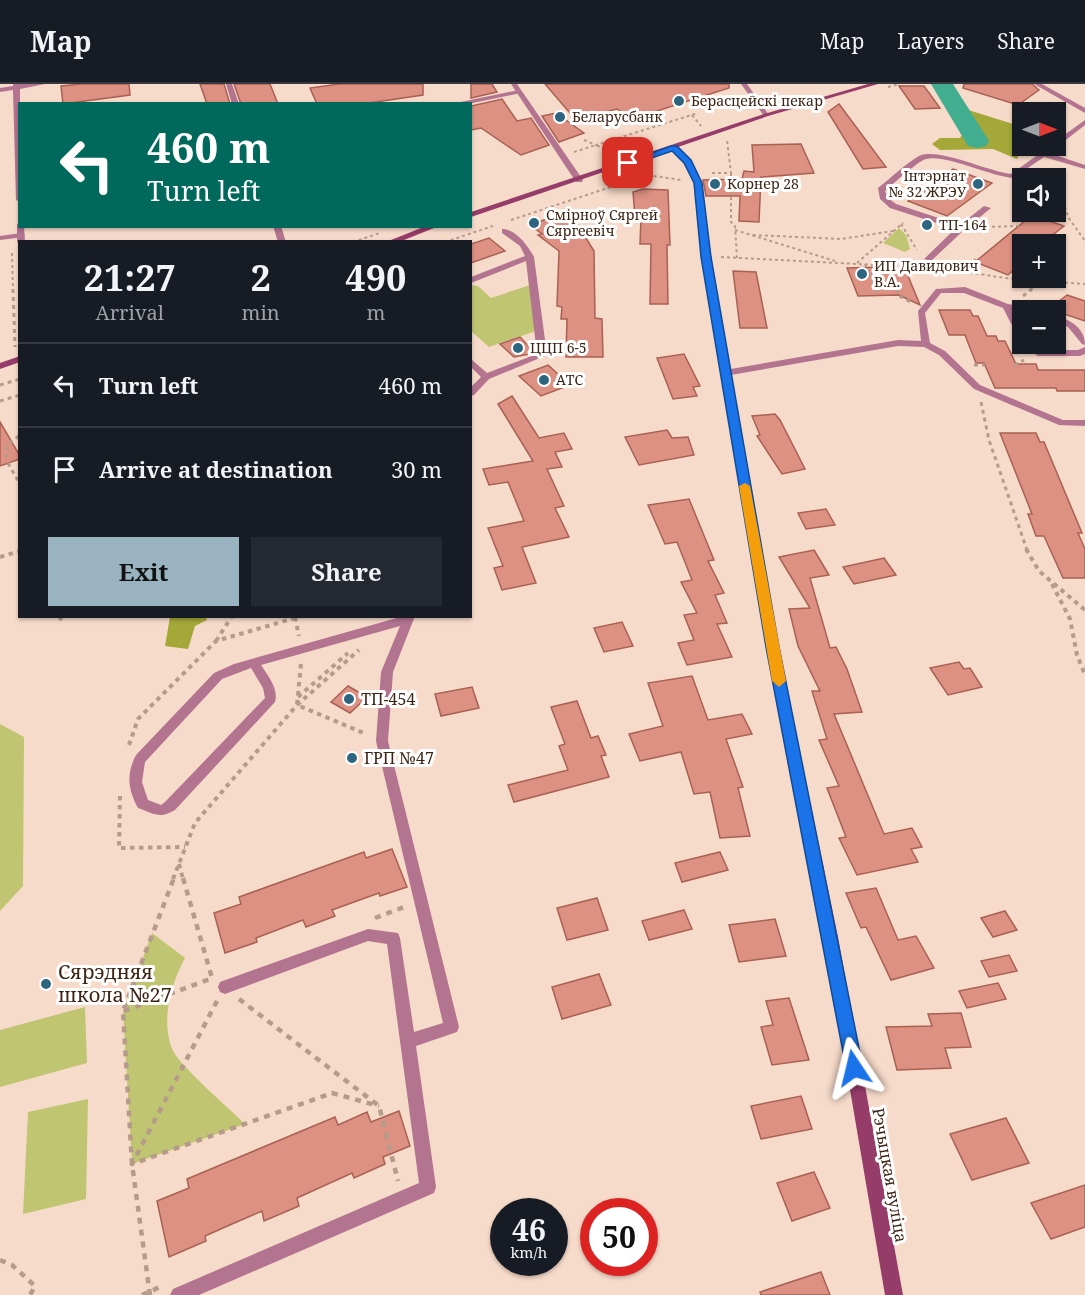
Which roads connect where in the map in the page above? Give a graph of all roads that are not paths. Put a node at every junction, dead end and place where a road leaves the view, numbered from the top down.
1 (42, 84) edge
2 (229, 84) edge
3 (514, 84) edge
4 (744, 84) edge
5 (875, 84) edge
6 (1037, 84) edge
7 (16, 86) edge
8 (0, 90) edge
9 (519, 92) junction
10 (235, 102) edge
11 (465, 102) edge
12 (1085, 111) edge
13 (766, 115) junction
14 (1085, 123) edge
15 (1066, 137) edge
16 (18, 143) edge
17 (674, 148) junction
18 (1041, 156) edge
19 (1045, 156) edge
20 (1085, 168) edge
21 (579, 180) junction
22 (987, 208) dead end
23 (912, 212) junction
24 (472, 215) edge
25 (902, 223) road end
26 (429, 228) edge
27 (961, 228) junction
28 (505, 231) dead end
29 (19, 235) edge
30 (0, 238) edge
31 (396, 240) edge
32 (530, 258) junction
33 (928, 259) road end
34 (472, 280) edge
35 (1006, 306) junction
36 (1012, 307) edge
37 (1012, 318) edge
38 (1066, 323) edge
39 (1085, 342) edge
40 (926, 344) junction
41 (1085, 350) edge
42 (1066, 353) edge
43 (17, 355) edge
44 (472, 363) edge
45 (0, 366) edge
46 (725, 373) junction
47 (486, 377) junction
48 (472, 392) edge
49 (1085, 423) edge
50 (409, 618) edge
51 (254, 663) junction
52 (225, 987) road end
53 (409, 1041) junction
54 (175, 1288) edge
55 (894, 1295) edge

1 - 7 street
2 - 10 street
3 - 9 street
4 - 13 street
5 - 13 main road
6 - 12 street
7 - 8 street
7 - 16 street
9 - 11 street
9 - 21 street
13 - 17 main road
14 - 15 street
17 - 21 main road
17 - 46 main road, Рэчыцкая вуліца
18 - 23 street
19 - 20 street
21 - 24 main road
22 - 27 street
23 - 25 street
23 - 27 street
26 - 31 main road
27 - 33 street
28 - 32 street
29 - 30 street
32 - 34 street
32 - 47 street
35 - 36 street
35 - 37 street
35 - 40 street
38 - 39 street
40 - 46 street
40 - 49 street
41 - 42 street
43 - 45 main road
44 - 47 street
46 - 55 main road, Рэчыцкая вуліца
47 - 48 street
50 - 51 street
50 - 53 street
51 - 51 street
52 - 53 street
53 - 54 street

